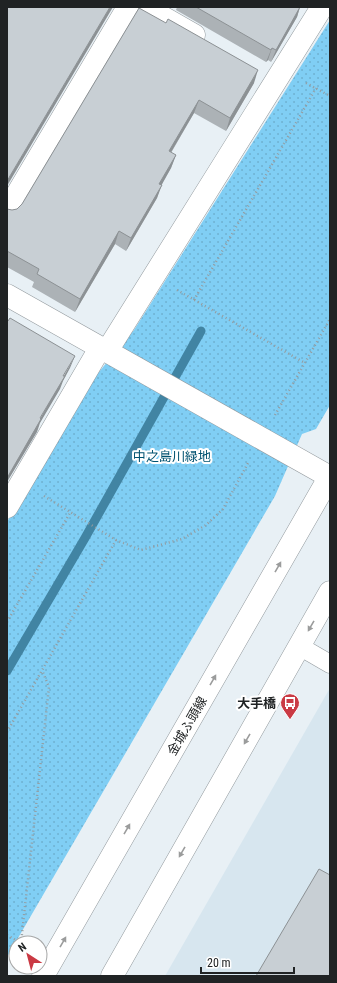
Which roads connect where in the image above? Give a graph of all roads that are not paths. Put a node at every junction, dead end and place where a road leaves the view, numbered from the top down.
1 (128, 7) edge
2 (145, 7) edge
3 (322, 7) edge
4 (213, 46) edge
5 (7, 211) edge
6 (7, 295) edge
7 (104, 350) junction
8 (330, 477) edge
9 (7, 507) edge
10 (330, 592) edge
11 (299, 646) junction
12 (330, 664) edge
13 (43, 976) edge
14 (112, 976) edge

1 - 5 street
2 - 4 street
3 - 7 street
6 - 7 street
7 - 8 street
7 - 9 street
13 -> 8 street, 金城ふ頭線
10 -> 11 street
11 - 12 lane
11 -> 14 street

